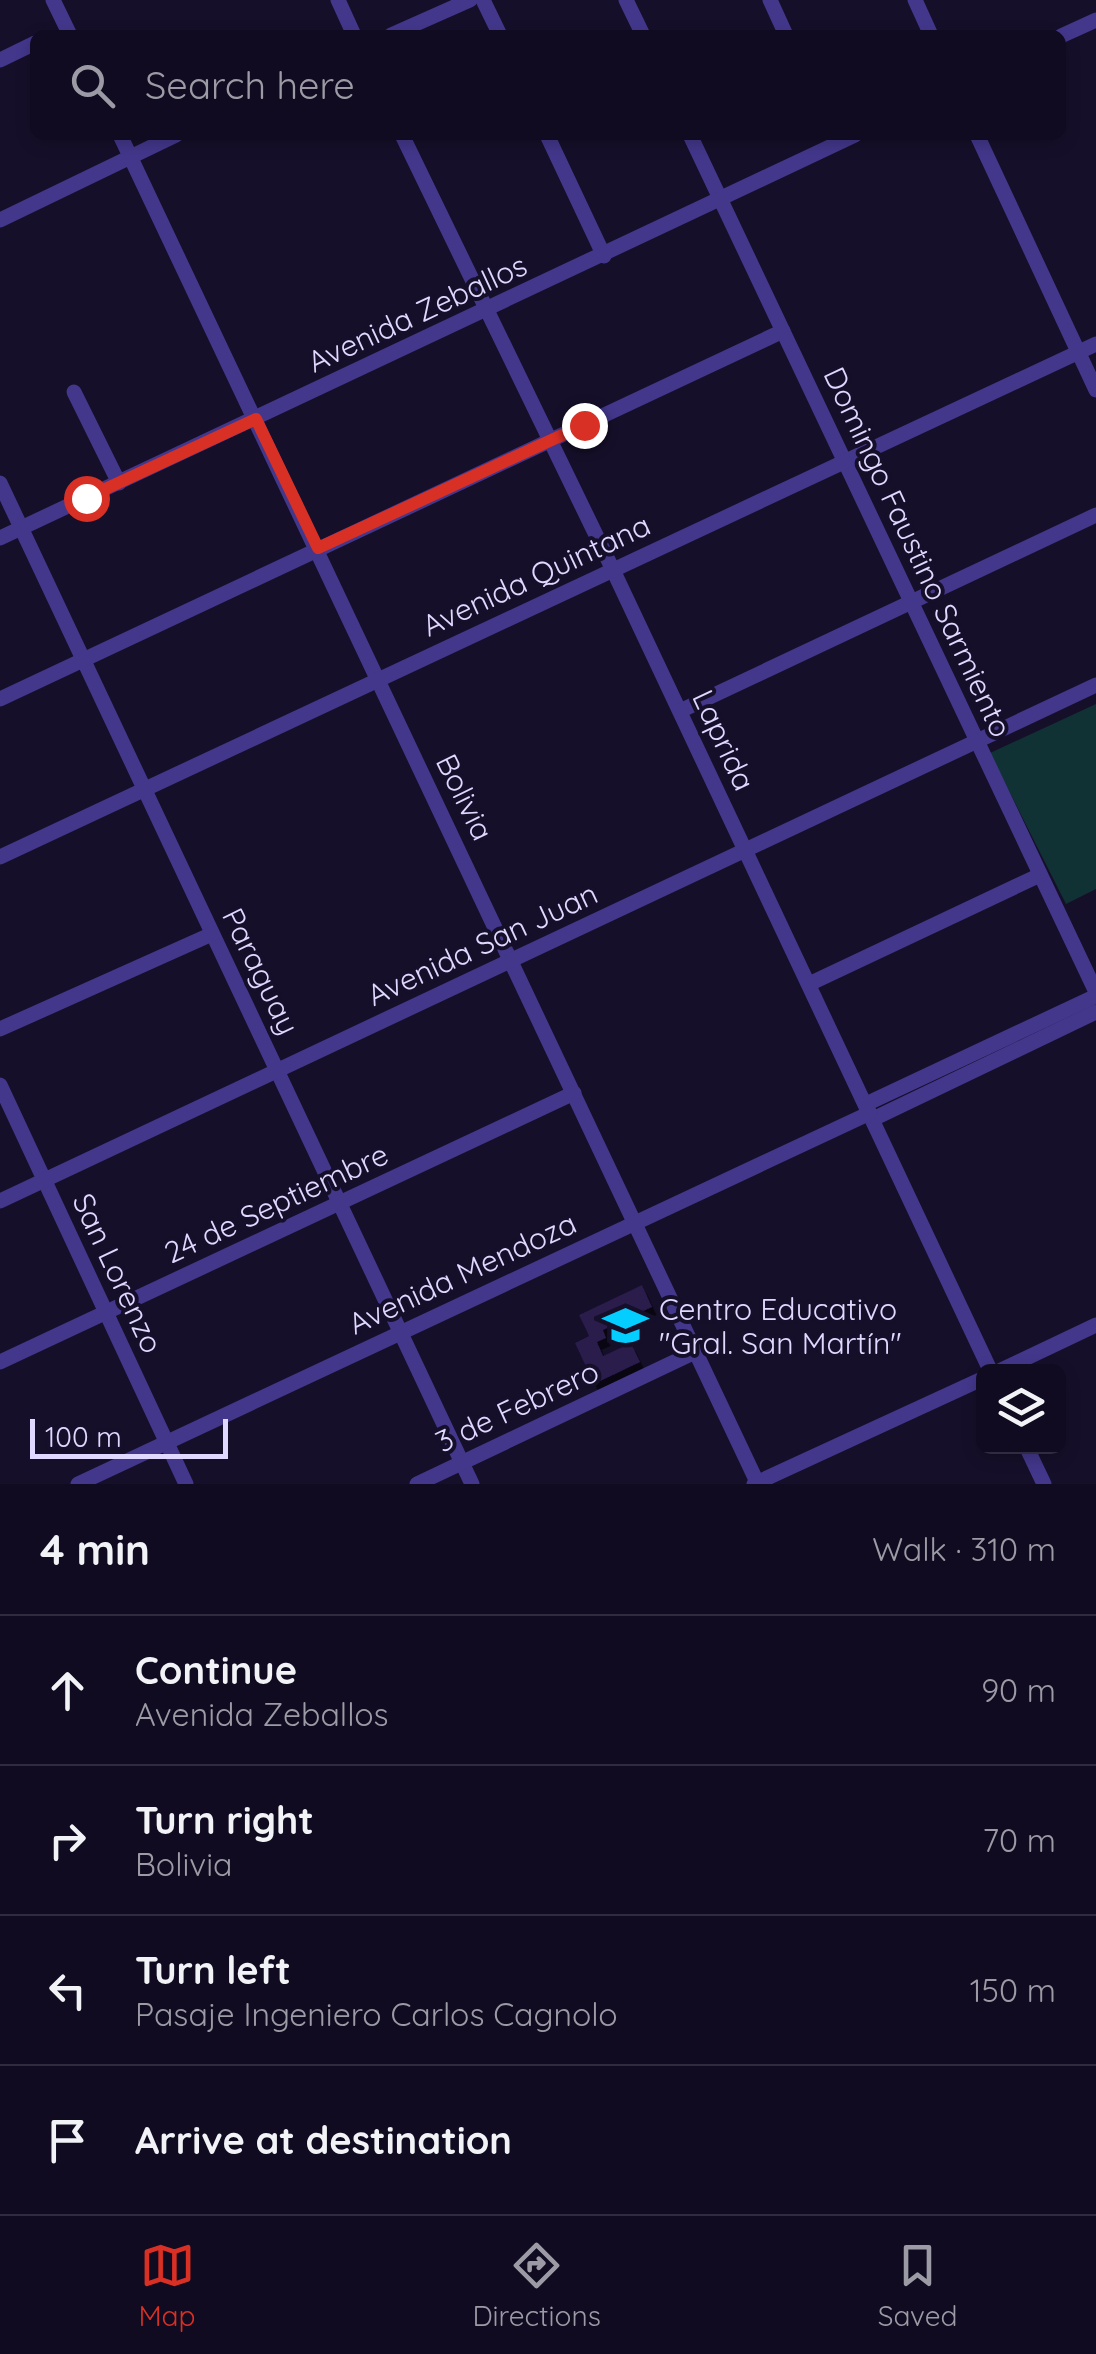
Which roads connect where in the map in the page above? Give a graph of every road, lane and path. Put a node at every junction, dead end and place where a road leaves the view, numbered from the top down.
1 (54, 0) edge
2 (338, 0) edge
3 (470, 0) edge
4 (483, 0) edge
5 (626, 0) edge
6 (770, 0) edge
7 (915, 0) edge
8 (1096, 20) edge
9 (62, 30) edge
10 (352, 30) edge
11 (402, 30) edge
12 (498, 30) edge
13 (641, 30) edge
14 (784, 30) edge
15 (929, 30) edge
16 (1066, 34) edge
17 (30, 45) edge
18 (0, 60) edge
19 (123, 140) edge
20 (165, 140) edge
21 (404, 140) edge
22 (549, 140) edge
23 (692, 140) edge
24 (834, 140) edge
25 (979, 140) edge
26 (131, 156) junction
27 (721, 200) junction
28 (0, 220) edge
29 (604, 256) junction
30 (488, 311) junction
31 (783, 331) junction
32 (1096, 344) edge
33 (1078, 352) junction
34 (1096, 390) edge
35 (74, 392) dead end
36 (256, 419) junction
37 (551, 440) junction
38 (846, 462) junction
39 (0, 482) edge
40 (119, 483) junction
41 (1096, 514) edge
42 (21, 528) junction
43 (0, 538) edge
44 (318, 548) junction
45 (614, 570) junction
46 (911, 600) junction
47 (84, 659) junction
48 (378, 678) junction
49 (1096, 685) edge
50 (0, 699) edge
51 (680, 711) junction
52 (978, 741) junction
53 (145, 788) junction
54 (747, 852) junction
55 (0, 857) edge
56 (1040, 876) junction
57 (212, 934) junction
58 (513, 960) junction
59 (809, 984) junction
60 (1096, 994) edge
61 (1096, 1012) edge
62 (0, 1029) edge
63 (278, 1070) junction
64 (0, 1085) edge
65 (574, 1093) junction
66 (870, 1112) junction
67 (44, 1180) junction
68 (0, 1200) edge
69 (340, 1204) junction
70 (635, 1223) junction
71 (105, 1312) junction
72 (1096, 1325) edge
73 (400, 1333) junction
74 (695, 1352) junction
75 (0, 1362) edge
76 (990, 1364) edge
77 (1011, 1364) edge
78 (976, 1382) edge
79 (166, 1444) junction
80 (1030, 1454) edge
81 (462, 1463) junction
82 (756, 1483) edge
83 (78, 1484) edge
84 (186, 1484) edge
85 (417, 1484) edge
86 (472, 1484) edge
87 (1044, 1484) edge

1 - 9 street
2 - 10 street
3 - 11 street
4 - 12 street
5 - 13 street
6 - 14 street
7 - 15 street
8 - 16 street
17 - 18 street
19 - 26 street, Bolivia
20 - 26 street
21 - 30 street, Laprida
22 - 29 street
23 - 27 street, Domingo Faustino Sarmiento
24 - 27 street, Avenida Zeballos
25 - 33 street
26 - 28 street
26 - 36 street, Bolivia
27 - 29 street, Avenida Zeballos
27 - 31 street, Domingo Faustino Sarmiento
29 - 30 street, Avenida Zeballos
30 - 36 street, Avenida Zeballos
30 - 37 street, Laprida
31 - 37 street
31 - 38 street, Domingo Faustino Sarmiento
32 - 33 street, Avenida Quintana
33 - 34 street
33 - 38 street, Avenida Quintana
35 - 40 street
36 - 40 street, Avenida Zeballos
36 - 44 street, Bolivia
37 - 44 street
37 - 45 street, Laprida
38 - 45 street, Avenida Quintana
38 - 46 street, Domingo Faustino Sarmiento
39 - 42 street, Paraguay
40 - 42 street, Avenida Zeballos
41 - 46 street
42 - 43 street, Avenida Zeballos
42 - 47 street, Paraguay
44 - 47 street
44 - 48 street, Bolivia
45 - 48 street, Avenida Quintana
45 - 51 street, Laprida
46 - 51 street
46 - 52 street, Domingo Faustino Sarmiento
47 - 50 street
47 - 53 street, Paraguay
48 - 53 street, Avenida Quintana
48 - 58 street, Bolivia
49 - 52 street, Avenida San Juan
51 - 54 street, Laprida
52 - 54 street, Avenida San Juan
52 - 56 street, Domingo Faustino Sarmiento
53 - 55 street, Avenida Quintana
53 - 57 street, Paraguay
54 - 58 street, Avenida San Juan
54 - 59 street, Laprida
56 - 59 street
56 - 60 street, Domingo Faustino Sarmiento
57 - 62 street
57 - 63 street, Paraguay
58 - 63 street, Avenida San Juan
58 - 65 street, Bolivia
59 - 66 street, Laprida
60 - 66 street, Avenida Mendoza
61 - 66 street, Avenida Mendoza
63 - 67 street, Avenida San Juan
63 - 69 street, Paraguay
64 - 67 street, San Lorenzo
65 - 69 street, 24 de Septiembre
65 - 70 street, Bolivia
66 - 70 street, Avenida Mendoza
66 - 76 street, Laprida
67 - 68 street, Avenida San Juan
67 - 71 street, San Lorenzo
69 - 71 street, 24 de Septiembre
69 - 73 street, Paraguay
70 - 73 street, Avenida Mendoza
70 - 74 street, Bolivia
71 - 75 street, 24 de Septiembre
71 - 79 street, San Lorenzo
72 - 77 street
73 - 79 street, Avenida Mendoza
73 - 81 street, Paraguay
74 - 81 street, 3 de Febrero
74 - 82 street, Bolivia
78 - 82 street
79 - 83 street, Avenida Mendoza
79 - 84 street, San Lorenzo
80 - 87 street
81 - 85 street, 3 de Febrero
81 - 86 street, Paraguay

